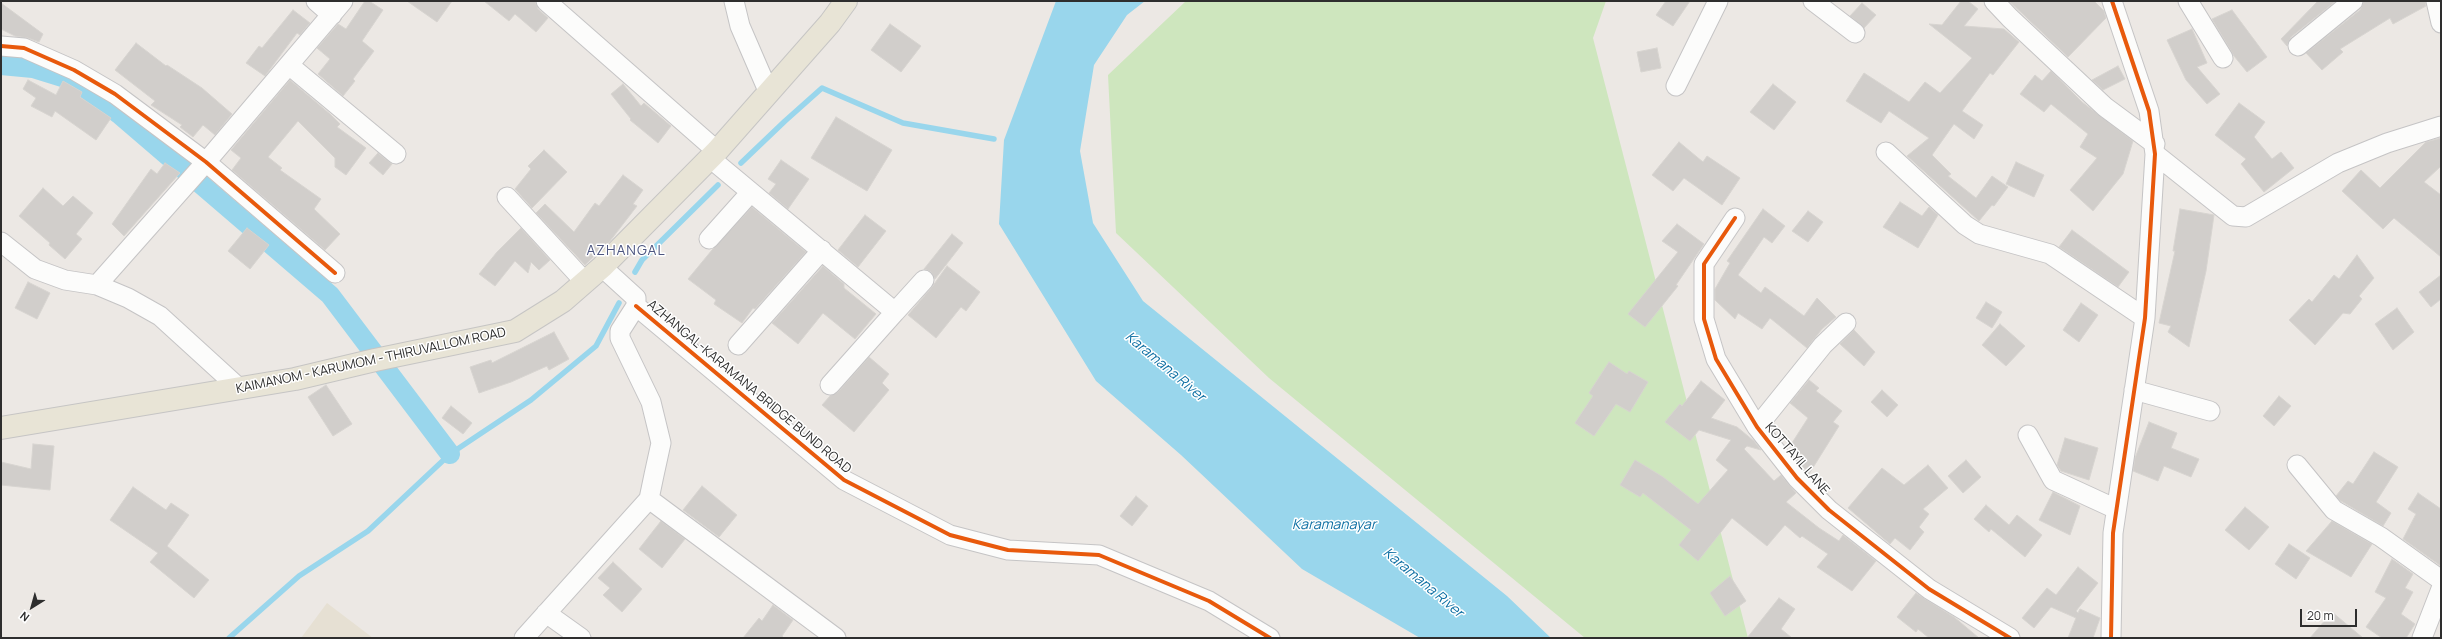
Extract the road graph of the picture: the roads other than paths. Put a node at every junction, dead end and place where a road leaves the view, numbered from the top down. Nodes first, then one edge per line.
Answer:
1 (316, 1) edge
2 (546, 1) edge
3 (734, 1) edge
4 (846, 1) edge
5 (1718, 1) edge
6 (1813, 1) edge
7 (1994, 1) edge
8 (2112, 1) edge
9 (2188, 1) edge
10 (2353, 1) edge
11 (2436, 1) edge
12 (338, 8) edge
13 (2441, 23) edge
14 (1855, 33) dead end
15 (1, 46) edge
16 (2298, 46) dead end
17 (2223, 58) dead end
18 (289, 65) junction
19 (1676, 86) dead end
20 (769, 93) junction
21 (2441, 126) edge
22 (2155, 149) junction
23 (1886, 152) dead end
24 (396, 154) dead end
25 (714, 154) junction
26 (197, 172) junction
27 (751, 192) junction
28 (507, 197) dead end
29 (1736, 218) dead end
30 (709, 239) dead end
31 (1, 242) edge
32 (822, 250) junction
33 (602, 267) junction
34 (335, 273) dead end
35 (924, 280) dead end
36 (585, 282) junction
37 (97, 285) junction
38 (636, 306) junction
39 (895, 312) junction
40 (2145, 318) junction
41 (1846, 323) dead end
42 (738, 345) dead end
43 (830, 385) dead end
44 (238, 388) junction
45 (2134, 390) junction
46 (2210, 411) dead end
47 (1757, 427) junction
48 (1, 428) edge
49 (2028, 435) dead end
50 (2297, 465) dead end
51 (649, 499) junction
52 (2116, 509) junction
53 (2441, 580) edge
54 (2441, 590) edge
55 (546, 613) junction
56 (524, 638) edge
57 (581, 638) edge
58 (836, 638) edge
59 (1270, 638) edge
60 (2010, 638) edge
61 (2111, 638) edge
62 (2422, 638) edge

1 - 12 street
2 - 25 street
3 - 20 street
4 - 20 main road, KAIMANOM - KARUMOM - THIRUVALLOM ROAD
5 - 19 street
6 - 14 street
7 - 22 street
8 - 22 street
9 - 17 street
10 - 16 street
11 - 13 street
12 - 18 street
15 - 26 street
18 - 24 street
18 - 26 street
20 - 25 main road, KAIMANOM - KARUMOM - THIRUVALLOM ROAD
21 - 22 street
22 - 40 street
23 - 40 street
25 - 27 street
25 - 33 main road, KAIMANOM - KARUMOM - THIRUVALLOM ROAD
26 - 34 street
26 - 37 street
27 - 30 street
27 - 32 street
28 - 36 street
29 - 47 street, KOTTAYIL LANE
31 - 37 street
32 - 39 street
32 - 42 street
33 - 36 main road, KAIMANOM - KARUMOM - THIRUVALLOM ROAD
33 - 38 street
35 - 39 street
36 - 44 main road, KAIMANOM - KARUMOM - THIRUVALLOM ROAD
37 - 44 street
38 - 51 street
38 - 59 street, AZHANGAL-KARAMANA BRIDGE BUND ROAD
39 - 43 street
40 - 45 street
41 - 47 street
44 - 48 main road, KAIMANOM - KARUMOM - THIRUVALLOM ROAD
45 - 46 street
45 - 52 street
47 - 60 street, KOTTAYIL LANE
49 - 52 street
50 - 53 street
51 - 55 street
51 - 58 street
52 - 61 street
54 - 62 street
55 - 56 street
55 - 57 street

